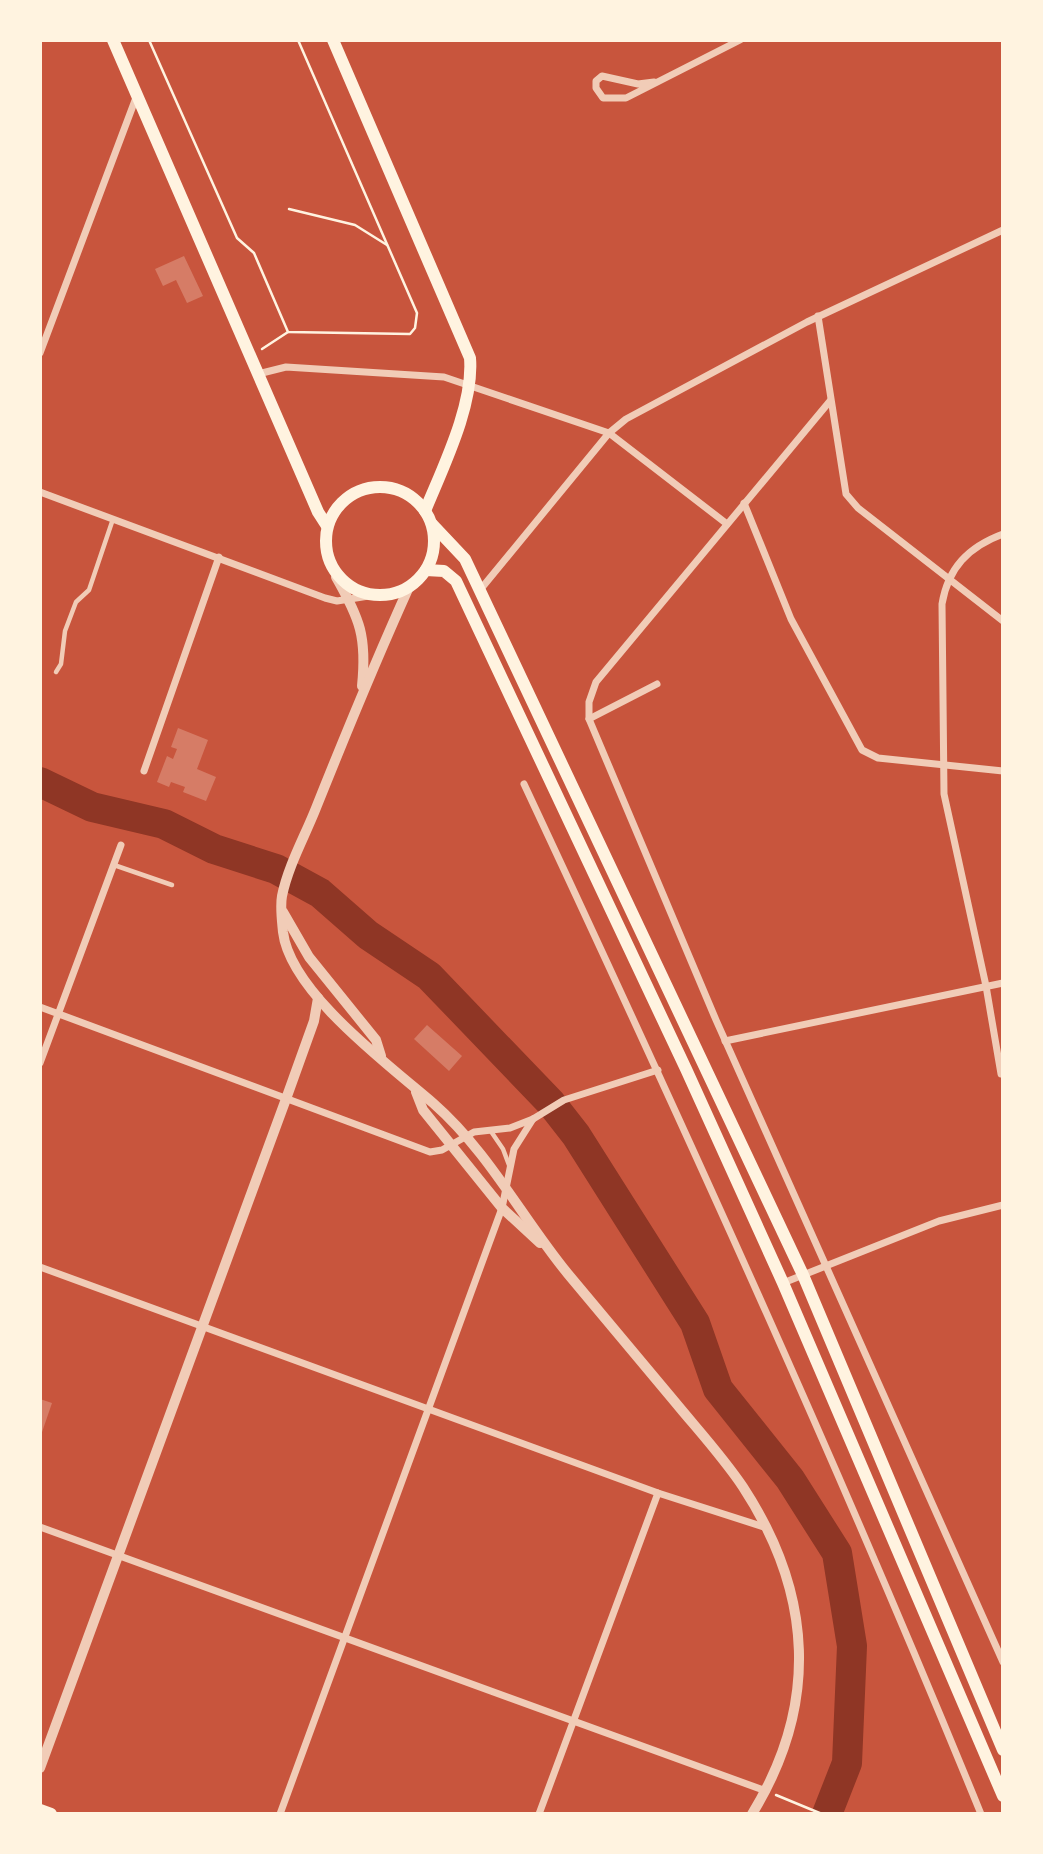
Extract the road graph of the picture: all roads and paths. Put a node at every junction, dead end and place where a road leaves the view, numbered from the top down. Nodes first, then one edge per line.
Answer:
1 (113, 40) edge
2 (149, 40) edge
3 (298, 40) edge
4 (333, 40) edge
5 (740, 40) edge
6 (654, 82) junction
7 (137, 94) junction
8 (289, 209) dead end
9 (1003, 230) edge
10 (387, 245) junction
11 (818, 316) junction
12 (288, 332) junction
13 (40, 353) edge
14 (251, 356) junction
15 (258, 374) junction
16 (469, 386) junction
17 (830, 401) junction
18 (609, 433) junction
19 (40, 492) edge
20 (744, 503) junction
21 (425, 510) junction
22 (113, 518) junction
23 (432, 524) junction
24 (727, 524) junction
25 (327, 526) junction
26 (1003, 534) edge
27 (219, 557) junction
28 (426, 570) junction
29 (336, 577) junction
30 (948, 580) junction
31 (409, 587) junction
32 (479, 592) junction
33 (375, 595) junction
34 (349, 599) junction
35 (1003, 621) edge
36 (56, 672) dead end
37 (657, 684) dead end
38 (361, 695) junction
39 (589, 719) junction
40 (942, 764) junction
41 (144, 771) dead end
42 (1003, 771) edge
43 (524, 784) dead end
44 (121, 845) dead end
45 (114, 865) junction
46 (172, 885) dead end
47 (281, 910) junction
48 (1003, 983) edge
49 (986, 986) junction
50 (318, 998) junction
51 (40, 1007) edge
52 (58, 1014) junction
53 (726, 1041) junction
54 (381, 1056) junction
55 (40, 1063) edge
56 (658, 1070) junction
57 (1001, 1074) dead end
58 (415, 1091) junction
59 (286, 1099) junction
60 (533, 1119) junction
61 (490, 1130) junction
62 (463, 1136) junction
63 (452, 1142) junction
64 (509, 1166) junction
65 (480, 1178) junction
66 (505, 1184) junction
67 (1003, 1205) edge
68 (502, 1208) junction
69 (550, 1252) junction
70 (40, 1267) edge
71 (829, 1267) junction
72 (803, 1275) junction
73 (783, 1283) junction
74 (201, 1326) junction
75 (428, 1409) junction
76 (658, 1493) junction
77 (40, 1527) edge
78 (767, 1528) junction
79 (119, 1555) junction
80 (345, 1637) junction
81 (1003, 1662) edge
82 (574, 1721) junction
83 (1003, 1750) edge
84 (40, 1768) edge
85 (766, 1791) junction
86 (1003, 1796) edge
87 (40, 1810) edge
88 (51, 1814) edge
89 (280, 1814) edge
90 (539, 1814) edge
91 (752, 1814) edge
92 (822, 1814) edge
93 (981, 1814) edge

1 - 7 main road
2 - 12 path
3 - 10 path
4 - 16 main road
5 - 6 street
6 - 6 street
7 - 13 street
7 - 14 main road
8 - 10 path
9 - 11 street
10 - 12 path
11 - 17 street
11 - 18 street
12 - 14 path
14 - 15 main road
15 - 16 street
15 - 25 main road
16 - 18 street
16 - 21 main road
17 - 20 street
17 - 30 street
18 - 24 street
18 - 32 street
19 - 22 street
20 - 24 street
20 - 40 street
21 - 23 main road
21 - 25 main road
22 - 27 street
22 - 36 lane
23 - 28 main road
23 - 32 main road
24 - 39 street
25 - 29 main road
26 - 30 street
27 - 34 street
27 - 41 street
28 - 31 main road
28 - 73 main road
29 - 33 main road
29 - 34 street
30 - 35 street
30 - 40 street
31 - 33 main road
31 - 38 street
32 - 72 main road
33 - 34 street
34 - 38 street
37 - 39 street
38 - 47 street
39 - 53 street
40 - 42 street
40 - 49 street
43 - 56 street
44 - 45 street
45 - 46 lane
45 - 52 street
47 - 50 street
47 - 54 street
48 - 49 street
49 - 53 street
49 - 57 street
50 - 54 street
50 - 59 street
51 - 52 street
52 - 55 street
52 - 59 street
53 - 71 street
54 - 58 street
56 - 60 street
56 - 93 street
58 - 62 street
58 - 63 street
59 - 63 street
59 - 74 street
60 - 61 street
60 - 64 street
61 - 62 street
61 - 64 lane
62 - 63 street
62 - 66 street
63 - 65 street
64 - 66 street
65 - 66 street
65 - 68 street
66 - 68 street
66 - 69 street
67 - 71 street
68 - 69 street
68 - 75 street
69 - 78 street
70 - 74 street
71 - 72 street
71 - 81 street
72 - 73 street
72 - 83 main road
73 - 86 main road
74 - 75 street
74 - 79 street
75 - 76 street
75 - 80 street
76 - 78 street
76 - 82 street
77 - 79 street
78 - 85 street
79 - 80 street
79 - 84 street
80 - 82 street
80 - 89 street
82 - 85 street
82 - 90 street
85 - 91 street
85 - 92 path
87 - 88 main road

